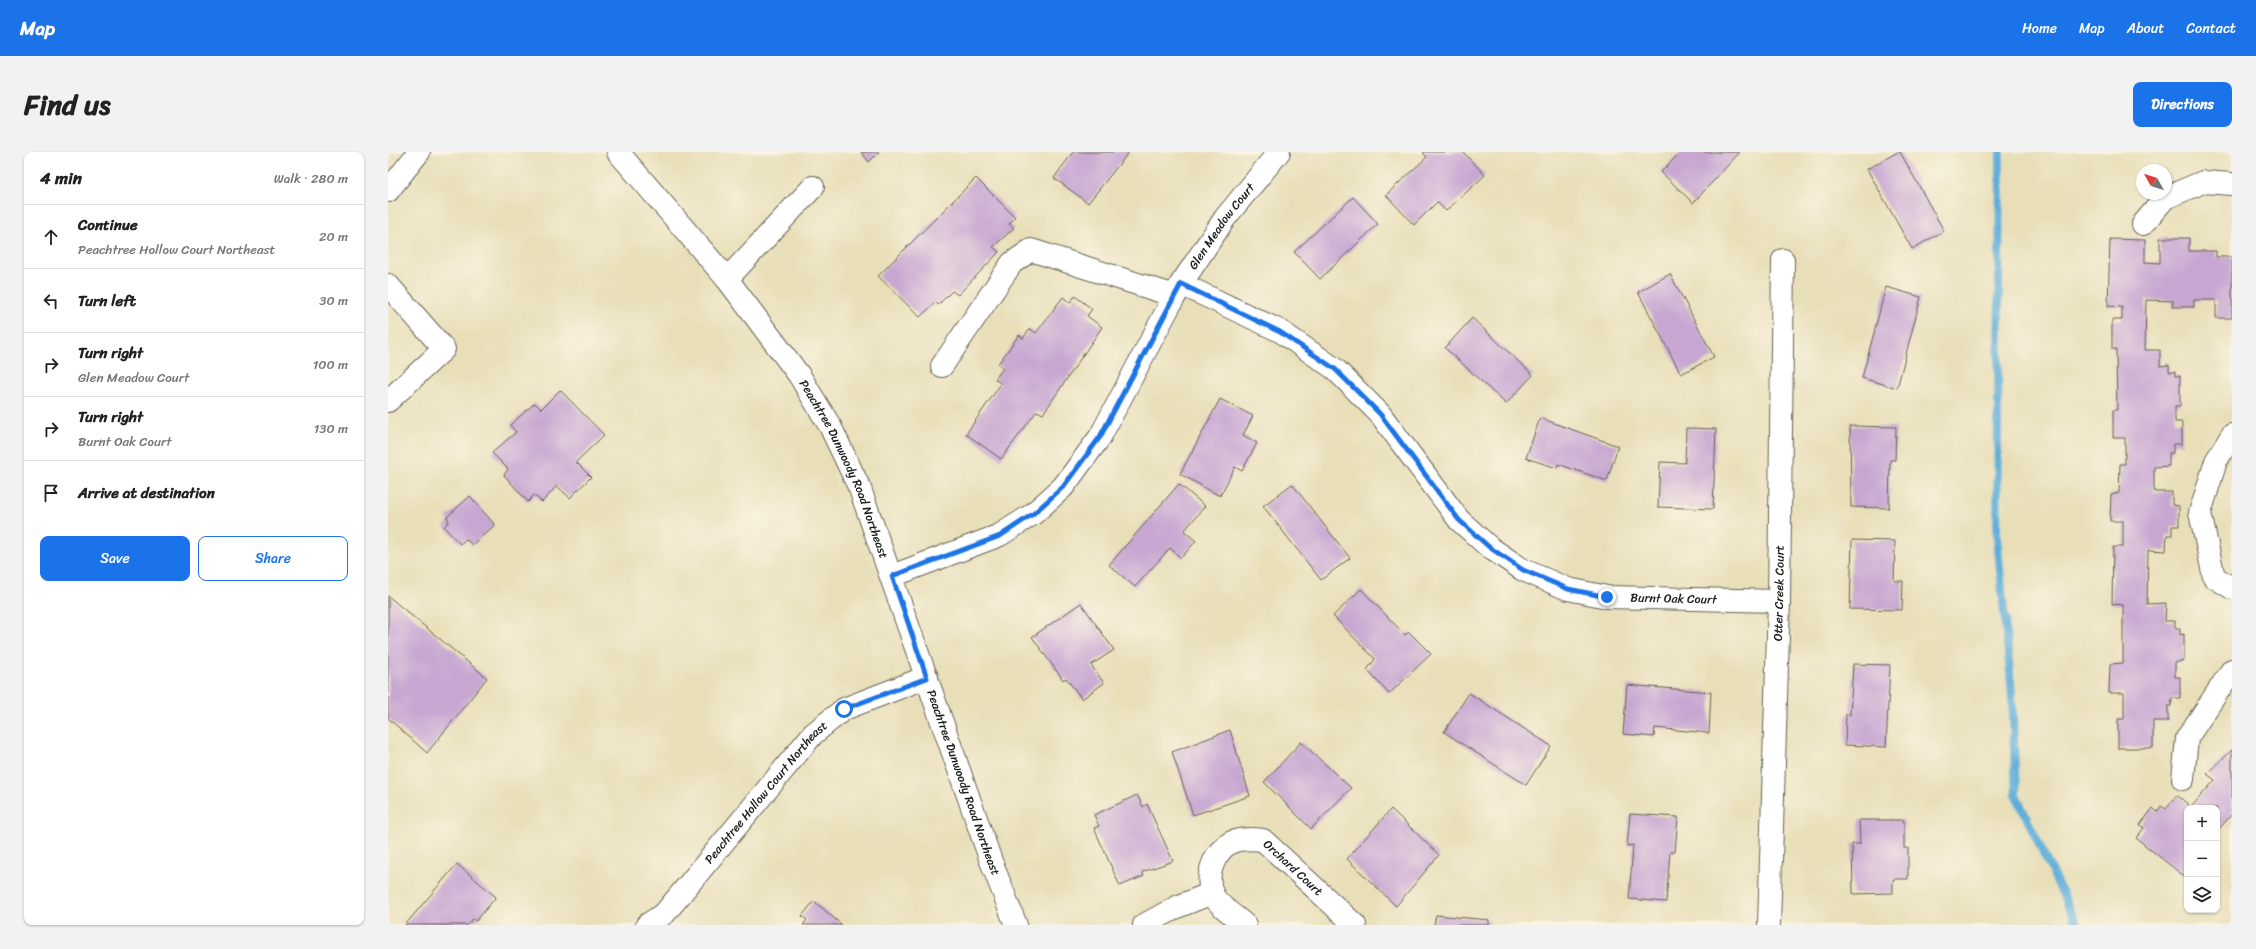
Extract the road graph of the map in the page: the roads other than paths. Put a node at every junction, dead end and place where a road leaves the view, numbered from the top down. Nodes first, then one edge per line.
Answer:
1 (419, 152) edge
2 (618, 152) edge
3 (1279, 152) edge
4 (2232, 184) edge
5 (813, 187) dead end
6 (388, 191) edge
7 (2143, 224) dead end
8 (1783, 260) dead end
9 (727, 279) junction
10 (388, 285) edge
11 (1178, 290) junction
12 (942, 366) dead end
13 (388, 401) edge
14 (2232, 435) edge
15 (892, 576) junction
16 (2232, 588) edge
17 (1779, 601) junction
18 (2232, 670) edge
19 (927, 678) junction
20 (2182, 779) dead end
21 (1212, 893) junction
22 (647, 925) edge
23 (1016, 925) edge
24 (1144, 925) edge
25 (1245, 925) edge
26 (1355, 925) edge
27 (1769, 925) edge

1 - 6 street
2 - 9 street, Peachtree Dunwoody Road Northeast
3 - 11 street, Glen Meadow Court
4 - 7 street
5 - 9 street
8 - 17 street, Otter Creek Court
9 - 15 street, Peachtree Dunwoody Road Northeast
10 - 13 street
11 - 12 street, Burnt Oak Court
11 - 15 street, Glen Meadow Court
11 - 17 street, Burnt Oak Court
14 - 16 street
15 - 19 street, Peachtree Dunwoody Road Northeast
17 - 27 street, Otter Creek Court
18 - 20 street
19 - 22 street, Peachtree Hollow Court Northeast
19 - 23 street, Peachtree Dunwoody Road Northeast
21 - 24 street
21 - 25 street
21 - 26 street, Orchard Court

